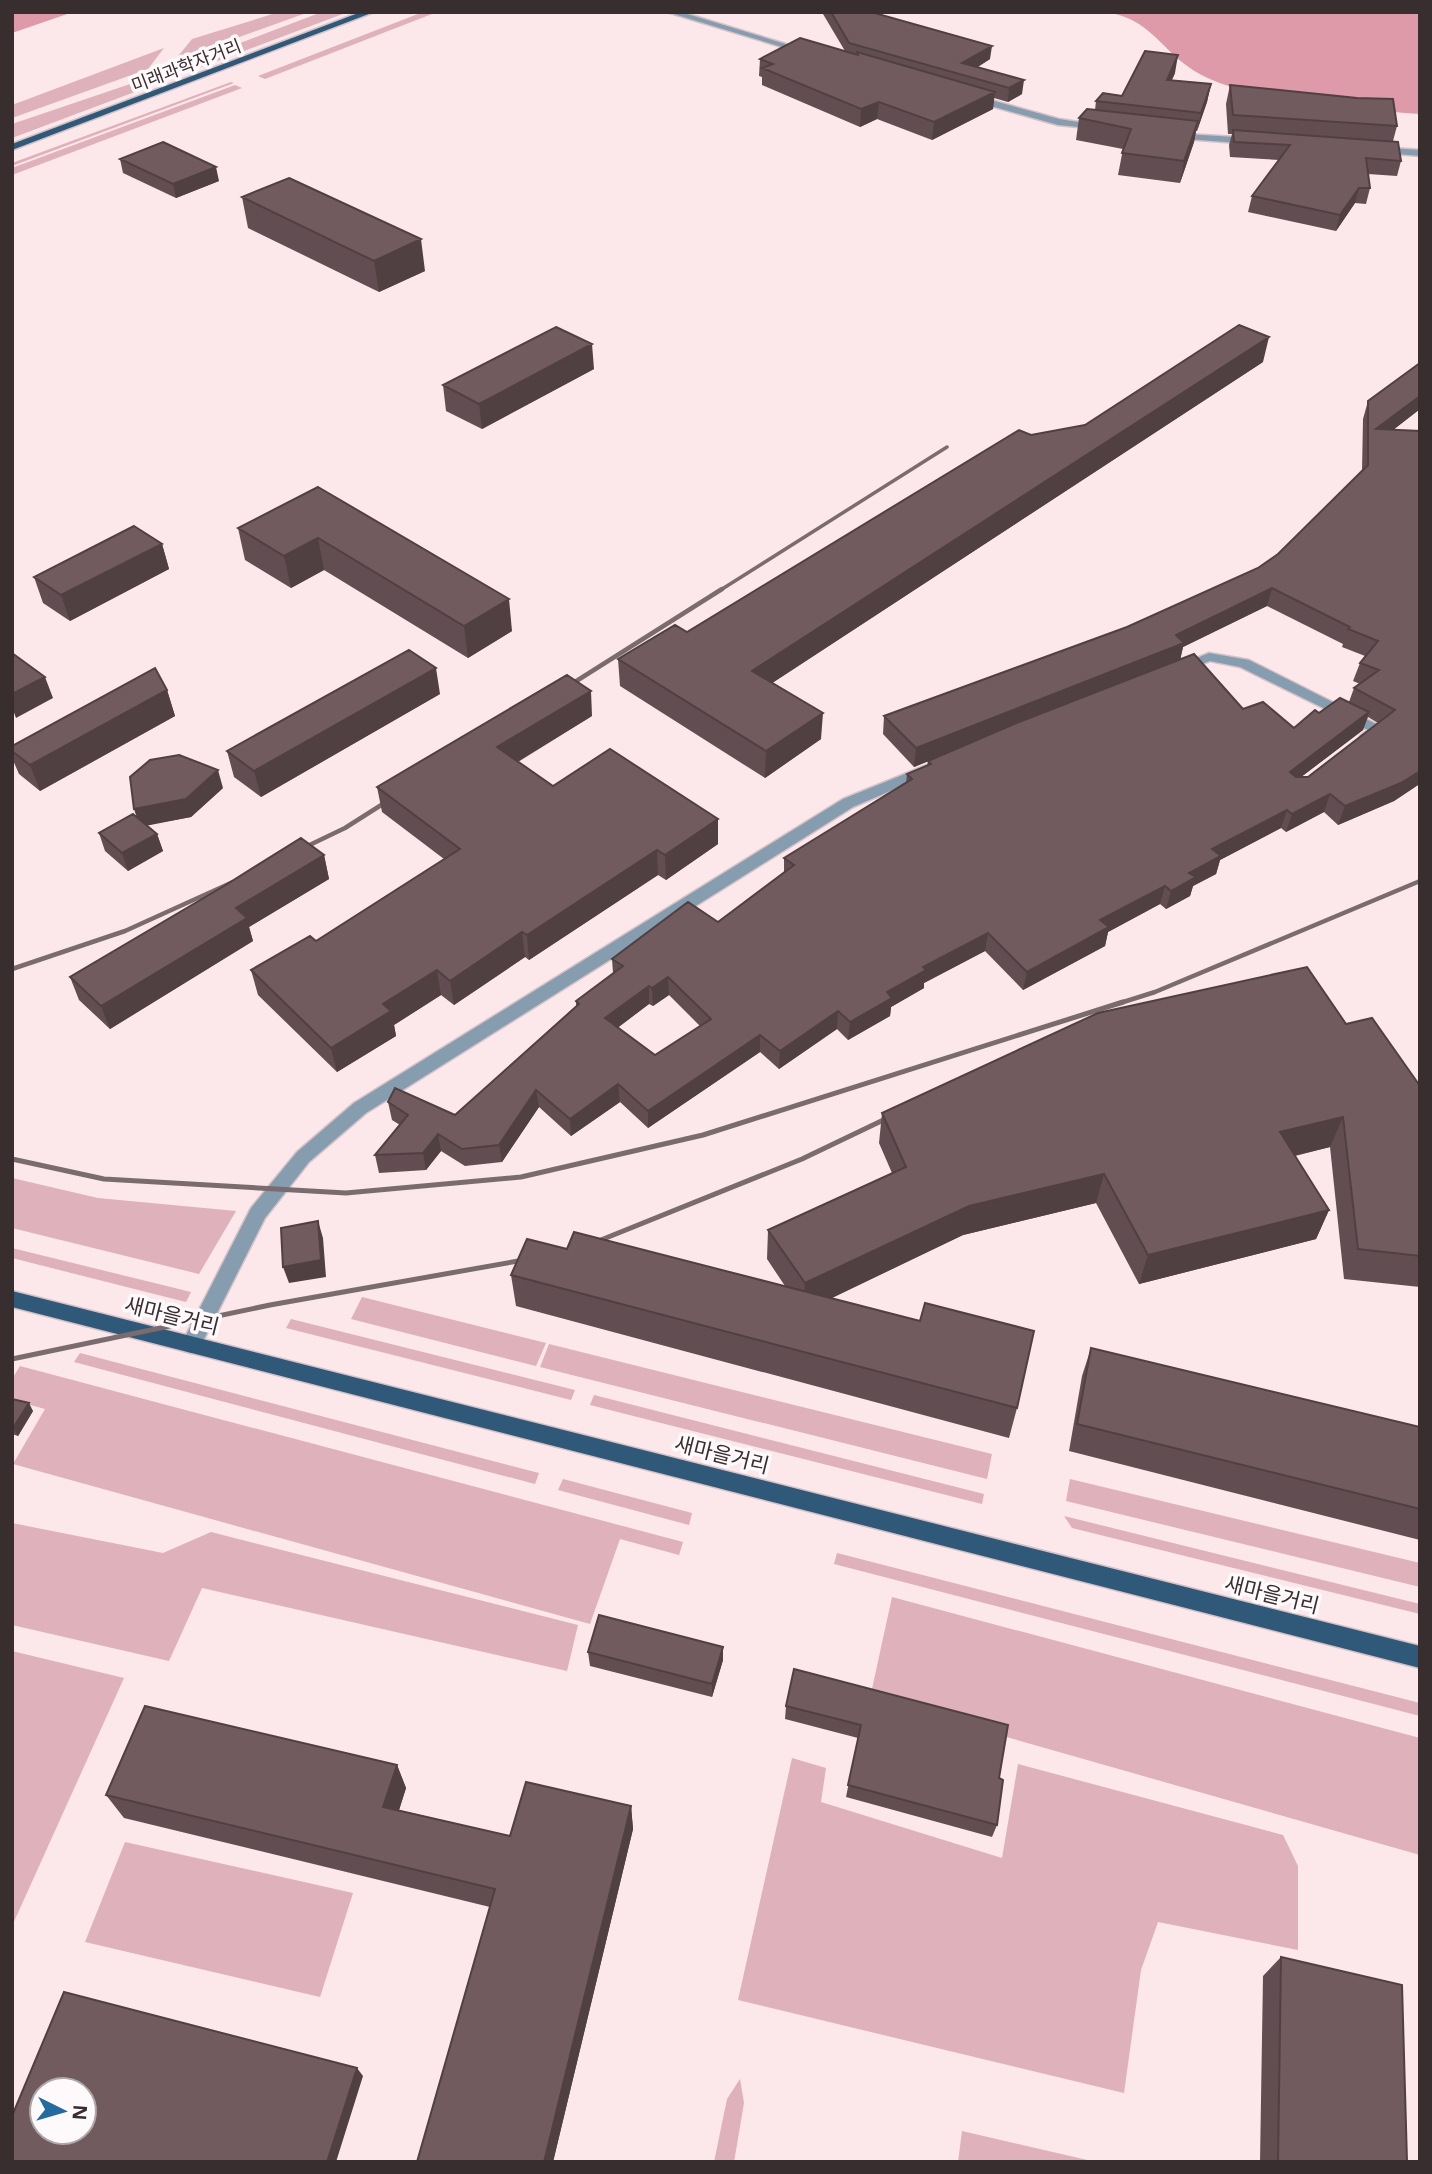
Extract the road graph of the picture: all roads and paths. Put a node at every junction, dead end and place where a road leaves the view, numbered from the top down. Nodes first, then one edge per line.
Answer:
1 (370, 12) edge
2 (671, 12) edge
3 (824, 56) edge
4 (958, 94) edge
5 (1114, 128) edge
6 (1155, 133) edge
7 (1266, 142) edge
8 (12, 147) edge
9 (1364, 149) edge
10 (1420, 153) edge
11 (1159, 677) edge
12 (1348, 752) edge
13 (947, 761) edge
14 (12, 1299) edge
15 (191, 1345) junction
16 (1420, 1657) edge

1 - 8 main road, 미래과학자거리
2 - 3 street
4 - 5 street
6 - 7 street
9 - 10 street
11 - 12 street
13 - 15 street
14 - 15 main road, 새마을거리
15 - 16 main road, 새마을거리

